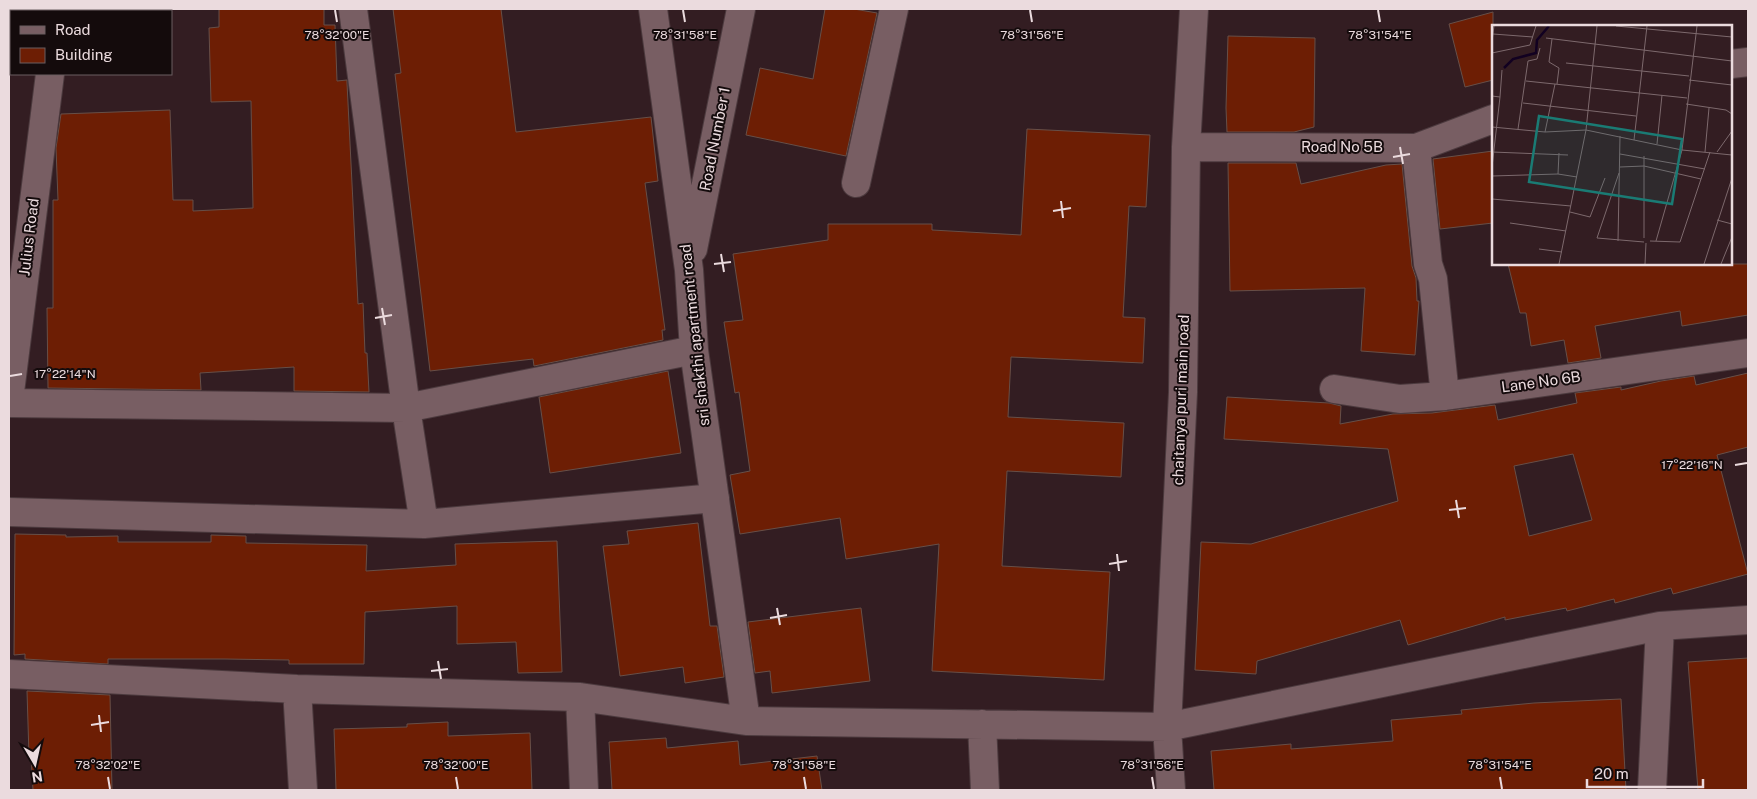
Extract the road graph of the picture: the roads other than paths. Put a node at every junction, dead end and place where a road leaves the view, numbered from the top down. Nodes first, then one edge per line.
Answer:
1 (353, 9) edge
2 (653, 9) edge
3 (741, 9) edge
4 (894, 9) edge
5 (1194, 9) edge
6 (1748, 62) edge
7 (1732, 64) edge
8 (50, 75) edge
9 (1492, 119) edge
10 (1186, 147) junction
11 (1416, 148) junction
12 (856, 183) dead end
13 (689, 270) junction
14 (694, 350) junction
15 (1748, 353) edge
16 (1334, 389) dead end
17 (1445, 396) junction
18 (9, 402) edge
19 (406, 408) junction
20 (715, 498) junction
21 (9, 512) edge
22 (424, 524) junction
23 (1748, 620) edge
24 (1660, 626) junction
25 (9, 674) edge
26 (297, 689) junction
27 (580, 697) junction
28 (746, 721) junction
29 (982, 724) junction
30 (1167, 727) junction
31 (302, 790) edge
32 (584, 790) edge
33 (985, 790) edge
34 (1171, 790) edge
35 (1652, 790) edge

1 - 19 street
2 - 13 street, sri shakthi apartment road
3 - 13 street, Road Number 1
4 - 12 street
5 - 10 street, chaitanya puri main road
6 - 7 street
8 - 18 street, Julius Road
9 - 11 street, Road No 5B
10 - 11 street, Road No 5B
10 - 30 street, chaitanya puri main road
11 - 17 street
13 - 14 street, sri shakthi apartment road
14 - 19 street
14 - 20 street, sri shakthi apartment road
15 - 17 street, Lane No 6B
16 - 17 street, Lane No 6B
18 - 19 street
19 - 22 street
20 - 22 street
20 - 28 street, sri shakthi apartment road
21 - 22 street
23 - 24 street
24 - 30 street
24 - 35 street
25 - 26 street
26 - 27 street
26 - 31 street
27 - 28 street
27 - 32 street
28 - 29 street
29 - 30 street
29 - 33 street
30 - 34 street, chaitanya puri main road

